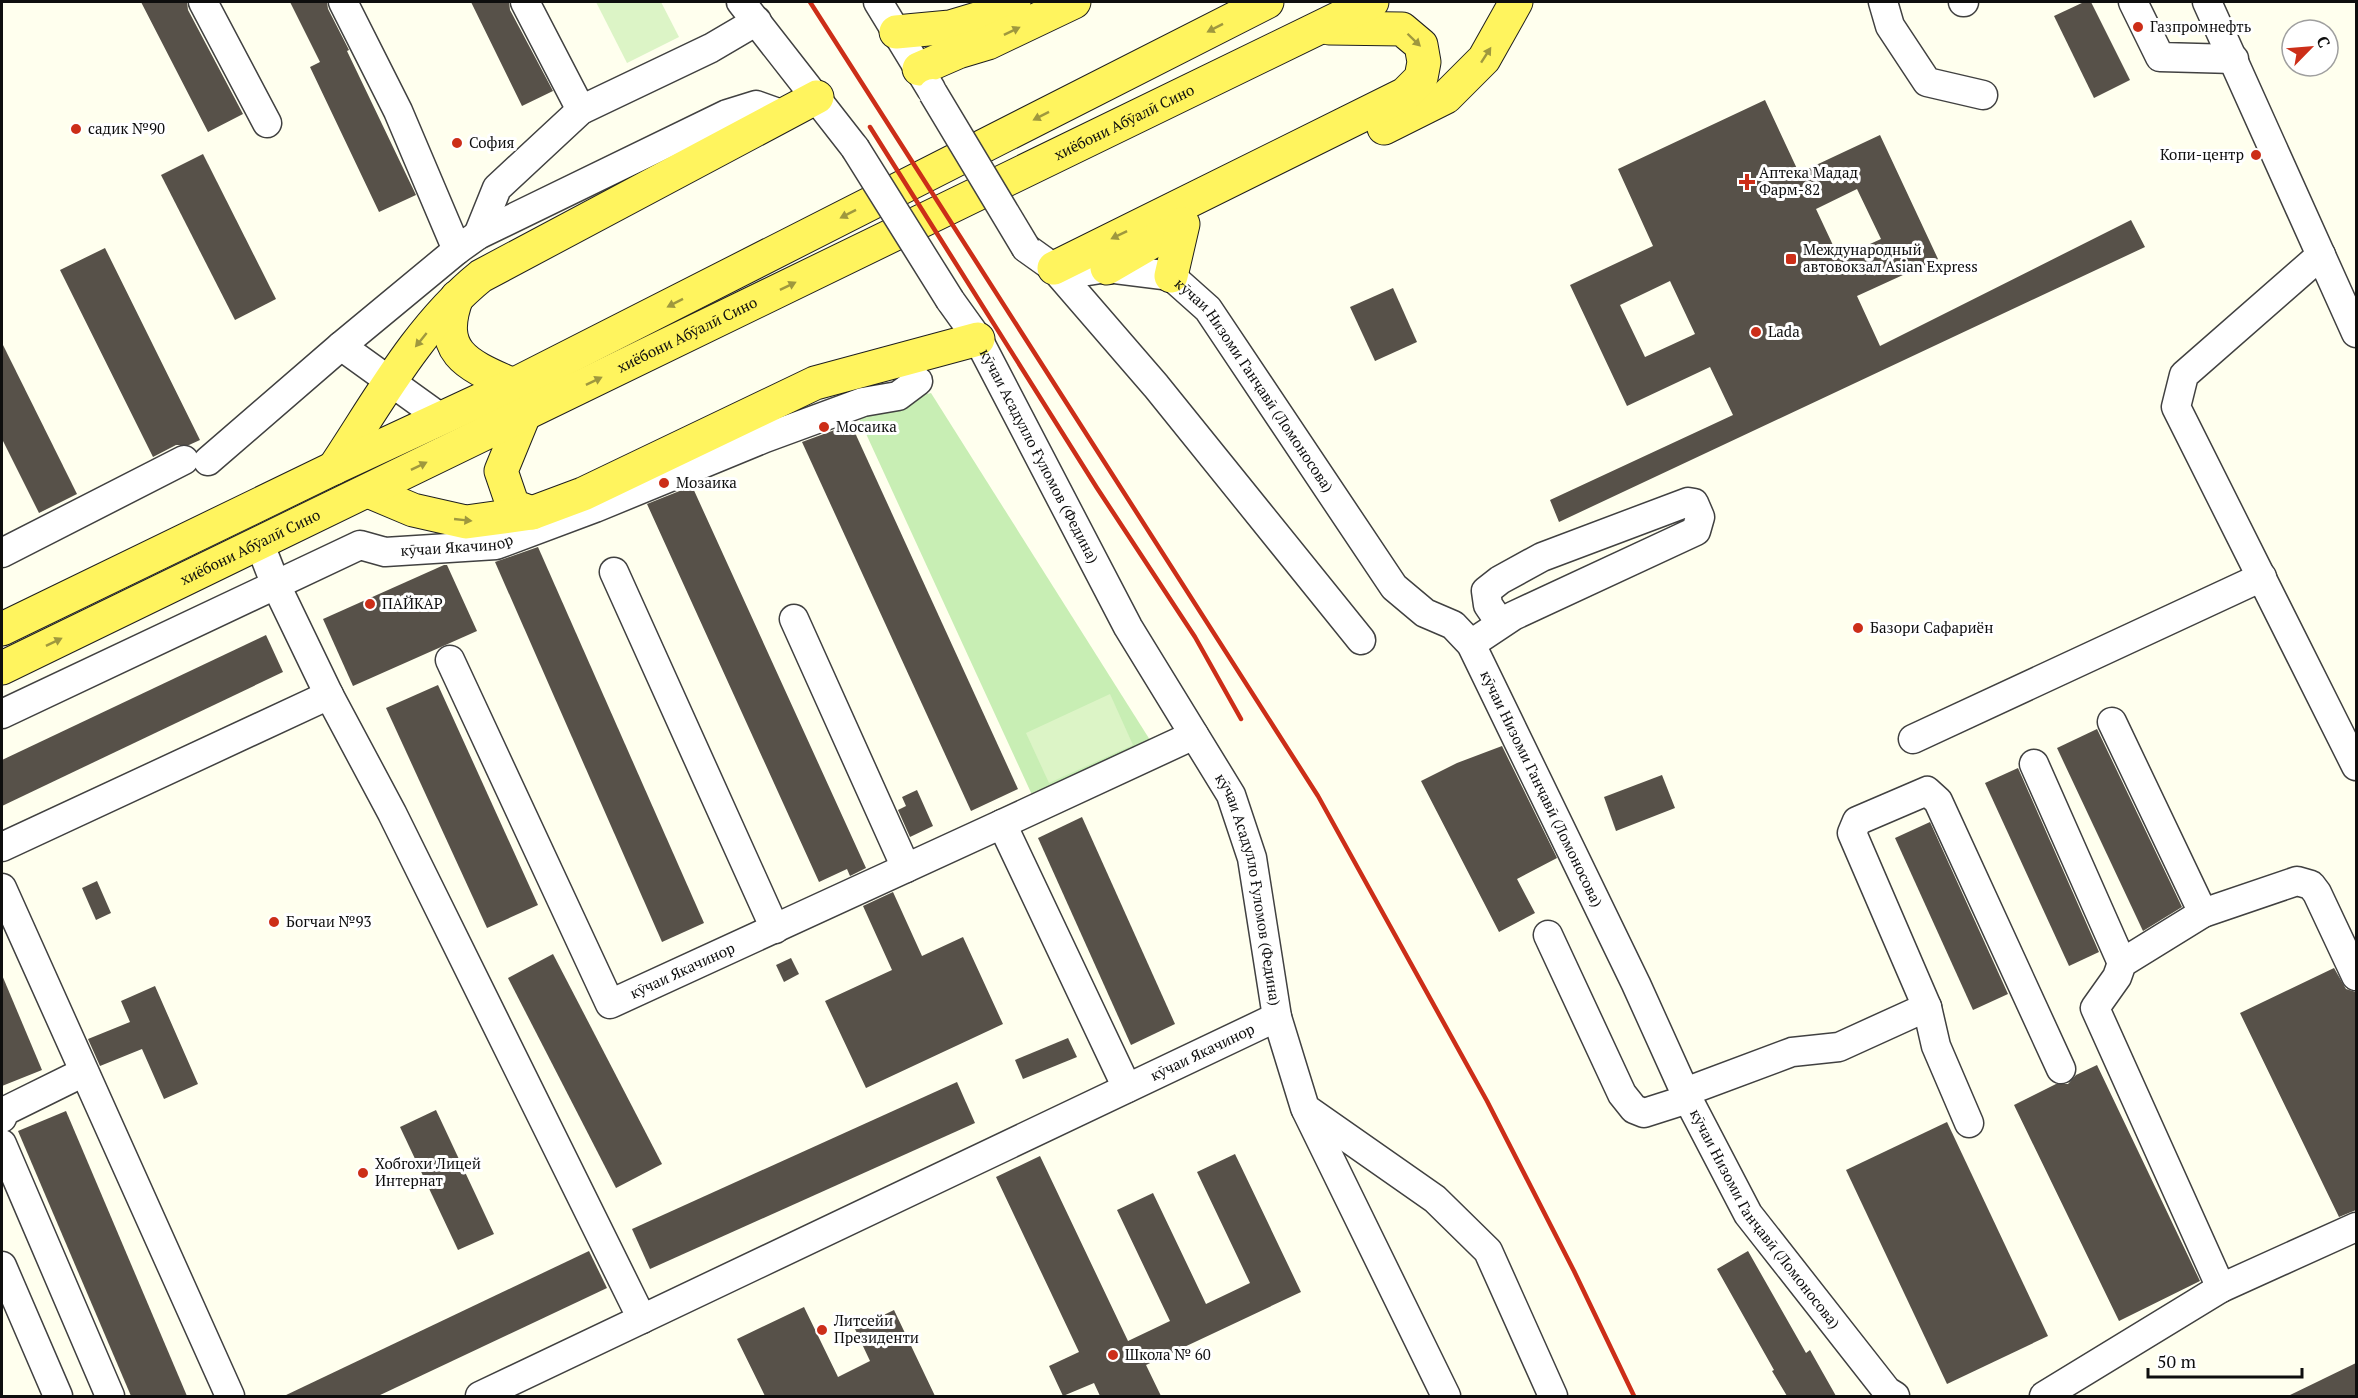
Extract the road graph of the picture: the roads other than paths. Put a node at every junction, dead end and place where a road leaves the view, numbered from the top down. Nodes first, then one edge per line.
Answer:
1 (203, 2) edge
2 (343, 2) edge
3 (525, 2) edge
4 (878, 2) edge
5 (1014, 2) edge
6 (1074, 2) edge
7 (1267, 2) edge
8 (1372, 2) edge
9 (1516, 2) edge
10 (1883, 2) edge
11 (2133, 2) edge
12 (2207, 2) edge
13 (749, 11) edge
14 (1318, 28) junction
15 (896, 32) junction
16 (2234, 58) junction
17 (926, 81) junction
18 (1983, 95) dead end
19 (817, 97) junction
20 (581, 110) junction
21 (784, 114) junction
22 (267, 123) dead end
23 (1183, 224) junction
24 (468, 242) junction
25 (2321, 255) junction
26 (1054, 268) junction
27 (1107, 268) junction
28 (1171, 276) junction
29 (458, 295) junction
30 (2349, 295) edge
31 (2356, 333) edge
32 (978, 339) junction
33 (341, 346) junction
34 (918, 381) dead end
35 (390, 384) junction
36 (519, 400) junction
37 (441, 418) junction
38 (334, 468) junction
39 (368, 491) junction
40 (532, 513) junction
41 (259, 542) junction
42 (2, 553) edge
43 (614, 572) dead end
44 (2262, 577) junction
45 (275, 584) junction
46 (794, 619) dead end
47 (1501, 624) junction
48 (2, 630) edge
49 (1361, 640) dead end
50 (1471, 644) junction
51 (450, 660) dead end
52 (2, 668) edge
53 (329, 695) junction
54 (2, 714) edge
55 (2112, 722) dead end
56 (1194, 735) junction
57 (1913, 739) dead end
58 (2034, 764) dead end
59 (2356, 766) edge
60 (1002, 824) junction
61 (2, 847) edge
62 (906, 868) junction
63 (2, 888) edge
64 (2203, 914) junction
65 (775, 929) junction
66 (1548, 935) dead end
67 (2122, 963) junction
68 (2356, 976) edge
69 (1927, 1007) junction
70 (1277, 1017) junction
71 (2061, 1069) dead end
72 (84, 1072) junction
73 (1127, 1088) junction
74 (1687, 1095) junction
75 (1305, 1108) junction
76 (2, 1118) edge
77 (1969, 1123) dead end
78 (2, 1144) edge
79 (2356, 1227) edge
80 (2, 1266) edge
81 (2221, 1288) junction
82 (642, 1318) junction
83 (58, 1396) edge
84 (110, 1396) edge
85 (230, 1396) edge
86 (480, 1396) edge
87 (1446, 1396) edge
88 (1553, 1396) edge
89 (1895, 1396) edge
90 (2044, 1396) edge

1 - 22 street
2 - 24 street
3 - 20 street
4 - 15 street
5 - 15 main road
17 -> 6 main road
7 -> 36 main road, хиёбони Абӯалӣ Сино
8 - 14 main road, хиёбони Абӯалӣ Сино
23 -> 9 main road
10 - 18 street
11 - 16 street
12 - 16 street
13 - 19 street
13 - 20 street
14 -> 26 main road
36 -> 14 main road, хиёбони Абӯалӣ Сино
15 - 17 street
16 - 25 street
17 - 26 street, bridge
19 - 21 main road
19 - 32 street, кӯчаи Асадулло Ғуломов (Федина), bridge
20 - 24 street
21 - 24 street
21 - 29 main road
23 - 27 main road
23 - 28 main road
24 - 33 street
25 - 30 street
25 - 44 street
26 - 27 street, кӯчаи Низоми Ганҷавӣ (Ломоносова)
26 - 49 street
27 - 28 street, кӯчаи Низоми Ганҷавӣ (Ломоносова)
28 - 50 street, кӯчаи Низоми Ганҷавӣ (Ломоносова)
29 -> 35 main road
29 - 36 main road
30 - 31 street
32 - 40 main road
32 - 56 street, кӯчаи Асадулло Ғуломов (Федина)
33 - 35 street
33 - 42 street
34 - 45 street, кӯчаи Якачинор
35 - 37 street
35 - 38 main road
36 - 37 main road, хиёбони Абӯалӣ Сино
39 -> 36 main road, хиёбони Абӯалӣ Сино
36 - 40 main road
37 - 38 main road, хиёбони Абӯалӣ Сино
38 - 48 main road, хиёбони Абӯалӣ Сино
39 -> 40 main road
39 - 41 main road, хиёбони Абӯалӣ Сино
41 - 45 street
52 -> 41 main road, хиёбони Абӯалӣ Сино
43 - 65 street
44 - 57 street
44 - 59 street
45 - 53 street
45 - 54 street, кӯчаи Якачинор
46 - 62 street
47 - 47 street
47 - 50 street
50 - 74 street, кӯчаи Низоми Ганҷавӣ (Ломоносова)
51 - 65 street, кӯчаи Якачинор
53 - 61 street
53 - 82 street
55 - 64 street
56 - 60 street, кӯчаи Якачинор
56 - 70 street, кӯчаи Асадулло Ғуломов (Федина)
58 - 67 street
60 - 62 street, кӯчаи Якачинор
60 - 73 street
62 - 65 street, кӯчаи Якачинор
63 - 72 street
64 - 67 street
64 - 68 street
66 - 74 street
67 - 81 street
69 - 71 street
69 - 74 street
69 - 77 street
70 - 73 street, кӯчаи Якачинор
70 - 75 street, кӯчаи Асадулло Ғуломов (Федина)
72 - 76 street
72 - 85 street
73 - 82 street, кӯчаи Якачинор
74 - 89 street, кӯчаи Низоми Ганҷавӣ (Ломоносова)
75 - 87 street, кӯчаи Асадулло Ғуломов (Федина)
75 - 88 street
78 - 84 street
79 - 81 street
80 - 83 street
81 - 90 street
82 - 86 street, кӯчаи Якачинор

